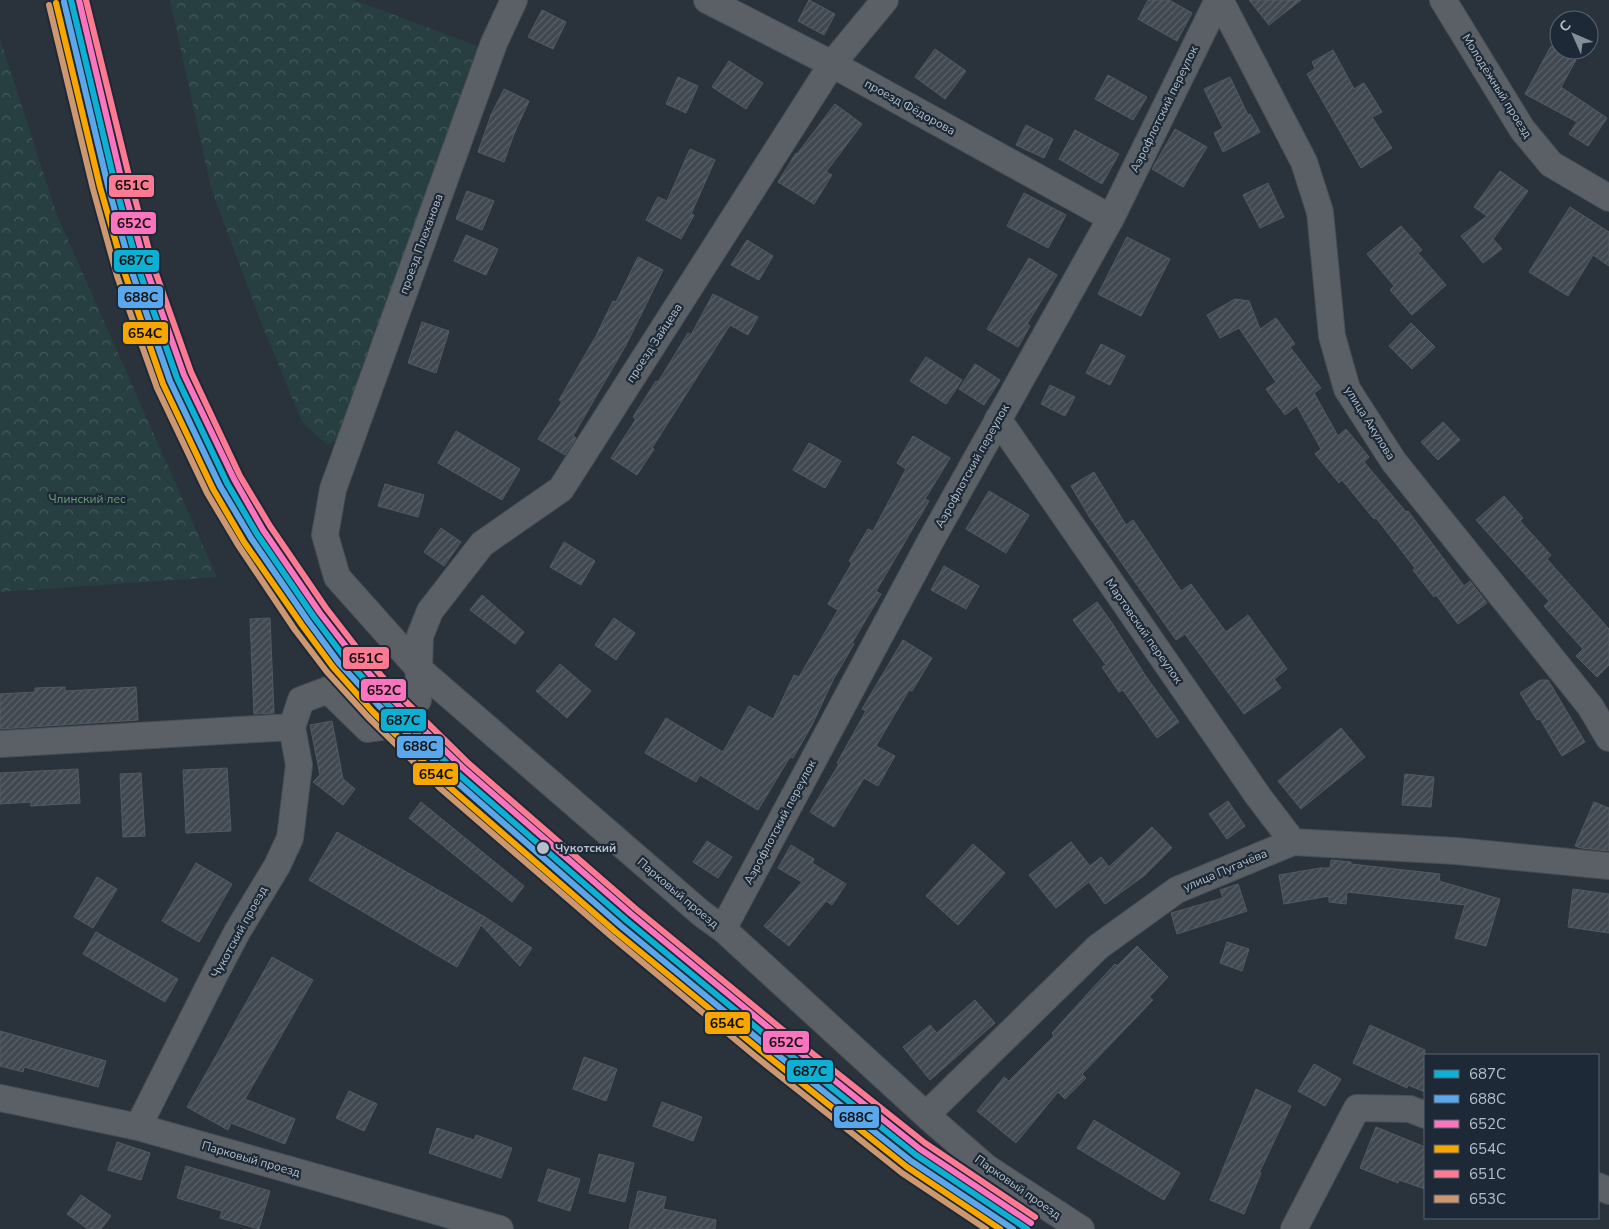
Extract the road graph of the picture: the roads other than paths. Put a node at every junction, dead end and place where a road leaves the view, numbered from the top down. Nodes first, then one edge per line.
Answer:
1 (514, 0) edge
2 (708, 0) edge
3 (885, 0) edge
4 (1219, 0) edge
5 (1443, 0) edge
6 (832, 64) junction
7 (1609, 198) edge
8 (1111, 218) junction
9 (998, 419) junction
10 (333, 490) joint
11 (420, 670) junction
12 (292, 727) junction
13 (1609, 738) edge
14 (0, 744) edge
15 (1292, 842) junction
16 (1609, 866) edge
17 (723, 929) junction
18 (0, 1098) edge
19 (926, 1115) junction
20 (1424, 1115) edge
21 (138, 1127) junction
22 (500, 1229) edge
23 (1081, 1229) edge
24 (1294, 1229) edge

1 - 10 street, проезд Плеханова
2 - 6 street, проезд Фёдорова
3 - 6 street, проезд Зайцева
4 - 8 street, Аэрофлотский переулок
4 - 13 street, улица Акулова
5 - 7 street, Молодёжный проезд
6 - 8 street, проезд Фёдорова
6 - 11 street, проезд Зайцева
8 - 9 street, Аэрофлотский переулок
9 - 15 street, Мартовский переулок
9 - 17 street, Аэрофлотский переулок
10 - 11 street, Парковый проезд
11 - 12 street, Чукотский проезд
11 - 17 street, Парковый проезд
12 - 14 street
12 - 21 street, Чукотский проезд
15 - 16 street, улица Пугачёва
15 - 19 street, улица Пугачёва
17 - 19 street, Парковый проезд
18 - 21 street, Парковый проезд
19 - 23 street, Парковый проезд
20 - 24 street
21 - 22 street, Парковый проезд

